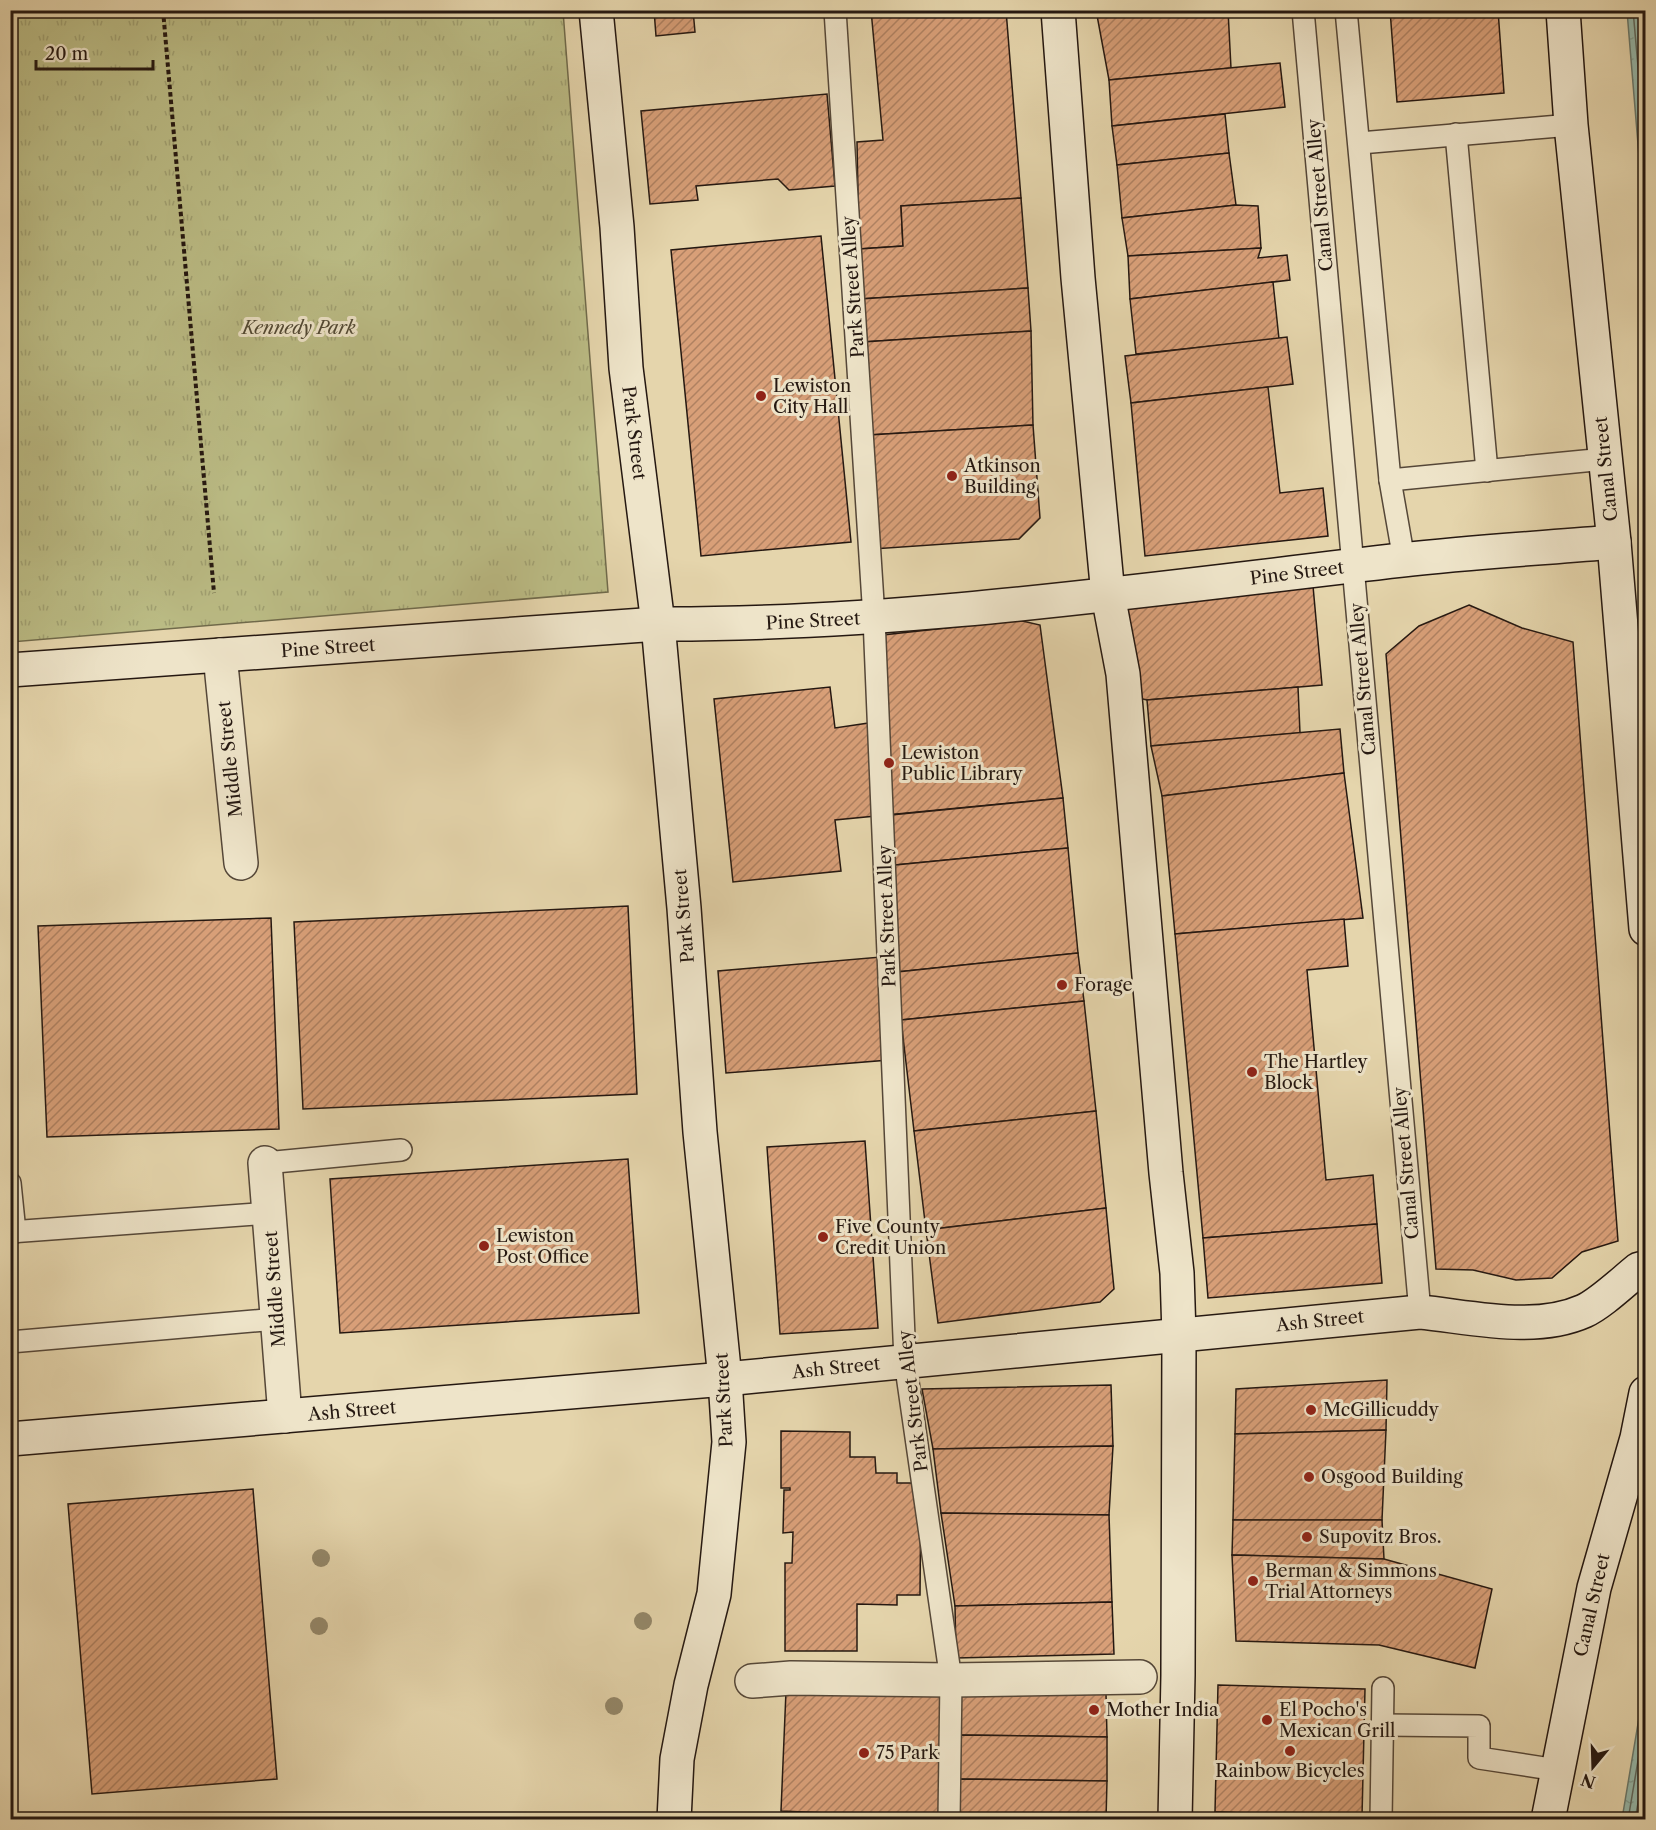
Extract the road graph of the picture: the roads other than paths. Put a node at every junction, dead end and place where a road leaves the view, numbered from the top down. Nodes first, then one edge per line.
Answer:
1 (596, 10) edge
2 (835, 10) edge
3 (1058, 10) edge
4 (1303, 10) edge
5 (1346, 10) edge
6 (1563, 10) edge
7 (1571, 125) junction
8 (1456, 134) junction
9 (1360, 143) junction
10 (1605, 459) junction
11 (1487, 471) junction
12 (1390, 480) junction
13 (1614, 542) junction
14 (1404, 560) junction
15 (1353, 566) junction
16 (1107, 595) junction
17 (874, 618) junction
18 (658, 624) junction
19 (220, 655) junction
20 (10, 670) edge
21 (241, 863) dead end
22 (1646, 929) edge
23 (401, 1150) dead end
24 (265, 1162) joint
25 (10, 1183) edge
26 (270, 1213) junction
27 (13, 1232) edge
28 (1646, 1268) edge
29 (1420, 1312) junction
30 (278, 1319) junction
31 (1179, 1335) junction
32 (10, 1342) edge
33 (905, 1361) junction
34 (725, 1379) junction
35 (1646, 1393) edge
36 (285, 1416) junction
37 (10, 1439) edge
38 (1140, 1677) dead end
39 (951, 1680) junction
40 (752, 1681) dead end
41 (1383, 1688) dead end
42 (1383, 1725) junction
43 (1557, 1770) junction
44 (674, 1820) edge
45 (949, 1820) edge
46 (1174, 1820) edge
47 (1381, 1820) edge
48 (1548, 1820) edge

1 - 18 main road, Park Street
2 - 17 lane, Park Street Alley
3 - 16 main road
4 - 15 lane, Canal Street Alley
5 - 9 lane
6 - 7 main road, Canal Street
7 - 8 lane
7 - 10 main road, Canal Street
8 - 9 lane
8 - 11 lane
9 - 12 lane
10 - 11 lane
10 - 13 main road, Canal Street
11 - 12 lane
12 - 14 lane
13 - 14 main road, Pine Street
13 - 22 main road, Canal Street
14 - 15 main road, Pine Street
15 - 16 main road, Pine Street
15 - 29 lane, Canal Street Alley
16 - 17 main road, Pine Street
16 - 31 main road
17 - 18 main road, Pine Street
17 - 33 lane, Park Street Alley
18 - 19 main road, Pine Street
18 - 34 main road, Park Street
19 - 20 main road, Pine Street
19 - 21 main road, Middle Street
23 - 24 lane
24 - 26 main road, Middle Street
25 - 27 lane
26 - 27 lane
26 - 30 main road, Middle Street
28 - 29 main road, Ash Street
29 - 31 main road, Ash Street
30 - 32 lane
30 - 36 main road, Middle Street
31 - 33 main road, Ash Street
31 - 46 main road
33 - 34 main road, Ash Street
33 - 39 lane, Park Street Alley
34 - 36 main road, Ash Street
34 - 44 main road, Park Street
35 - 43 main road, Canal Street
36 - 37 main road, Ash Street
38 - 39 main road
39 - 40 main road
39 - 45 lane, Park Street Alley
41 - 42 lane
42 - 43 lane
42 - 47 lane
43 - 48 main road, Canal Street

